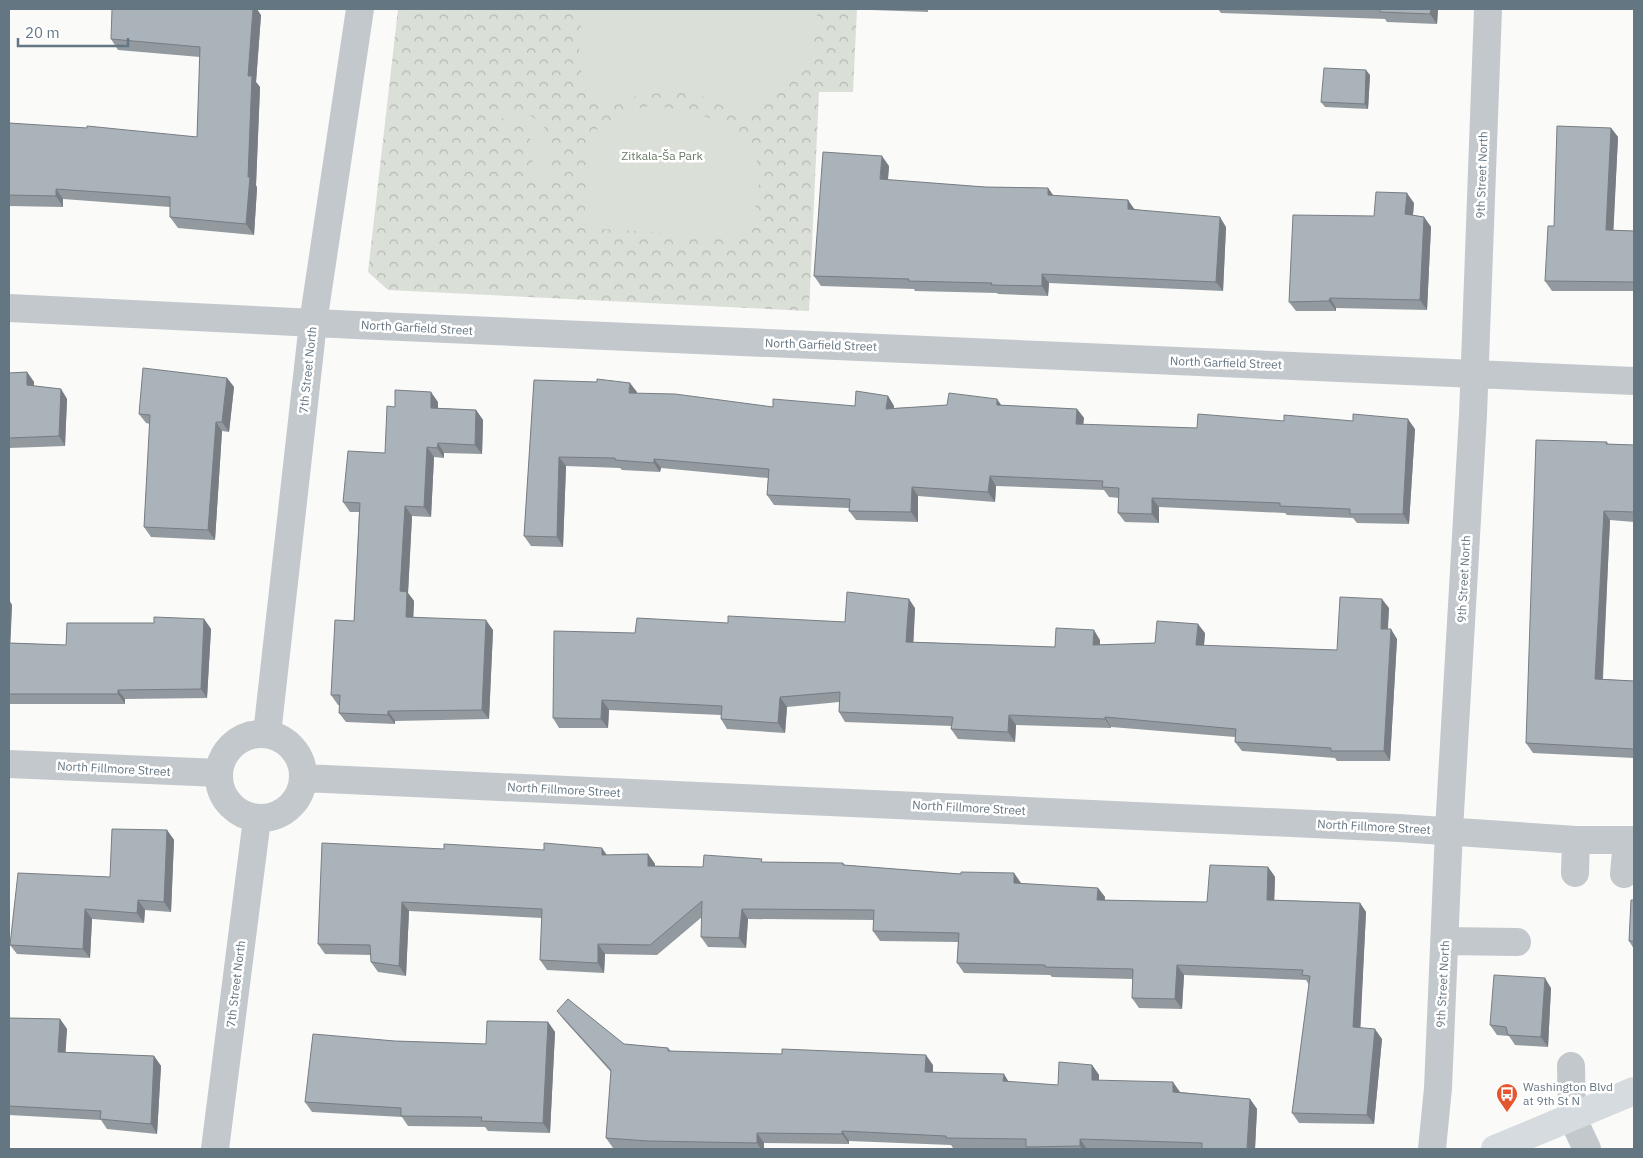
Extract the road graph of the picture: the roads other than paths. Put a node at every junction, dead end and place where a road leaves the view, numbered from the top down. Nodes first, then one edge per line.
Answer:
1 (360, 9) edge
2 (1488, 9) edge
3 (9, 308) edge
4 (313, 323) junction
5 (1475, 374) junction
6 (1634, 381) edge
7 (268, 734) junction
8 (9, 764) edge
9 (219, 773) junction
10 (304, 778) junction
11 (257, 818) junction
12 (1449, 830) junction
13 (1576, 840) junction
14 (1630, 840) edge
15 (1575, 873) dead end
16 (1624, 874) dead end
17 (1445, 941) junction
18 (1517, 942) dead end
19 (1571, 1066) dead end
20 (1634, 1091) edge
21 (1572, 1117) junction
22 (215, 1149) edge
23 (1432, 1149) edge
24 (1494, 1149) edge
25 (1587, 1149) edge

1 - 4 street, 7th Street North
2 - 5 street, 9th Street North
3 - 4 street, North Garfield Street
4 - 5 street, North Garfield Street
4 - 7 street, 7th Street North
5 - 6 street, North Garfield Street
5 - 12 street, 9th Street North
7 - 9 street
7 - 10 street
8 - 9 street, North Fillmore Street
9 - 11 street
10 - 11 street
10 - 12 street, North Fillmore Street
11 - 22 street, 7th Street North
12 - 13 street, North Fillmore Street
12 - 17 street, 9th Street North
13 - 14 street, North Fillmore Street
13 - 15 street
14 - 16 street
17 - 18 street
17 - 23 street, 9th Street North
19 - 21 street
20 - 21 main road
21 - 24 main road
21 - 25 street

